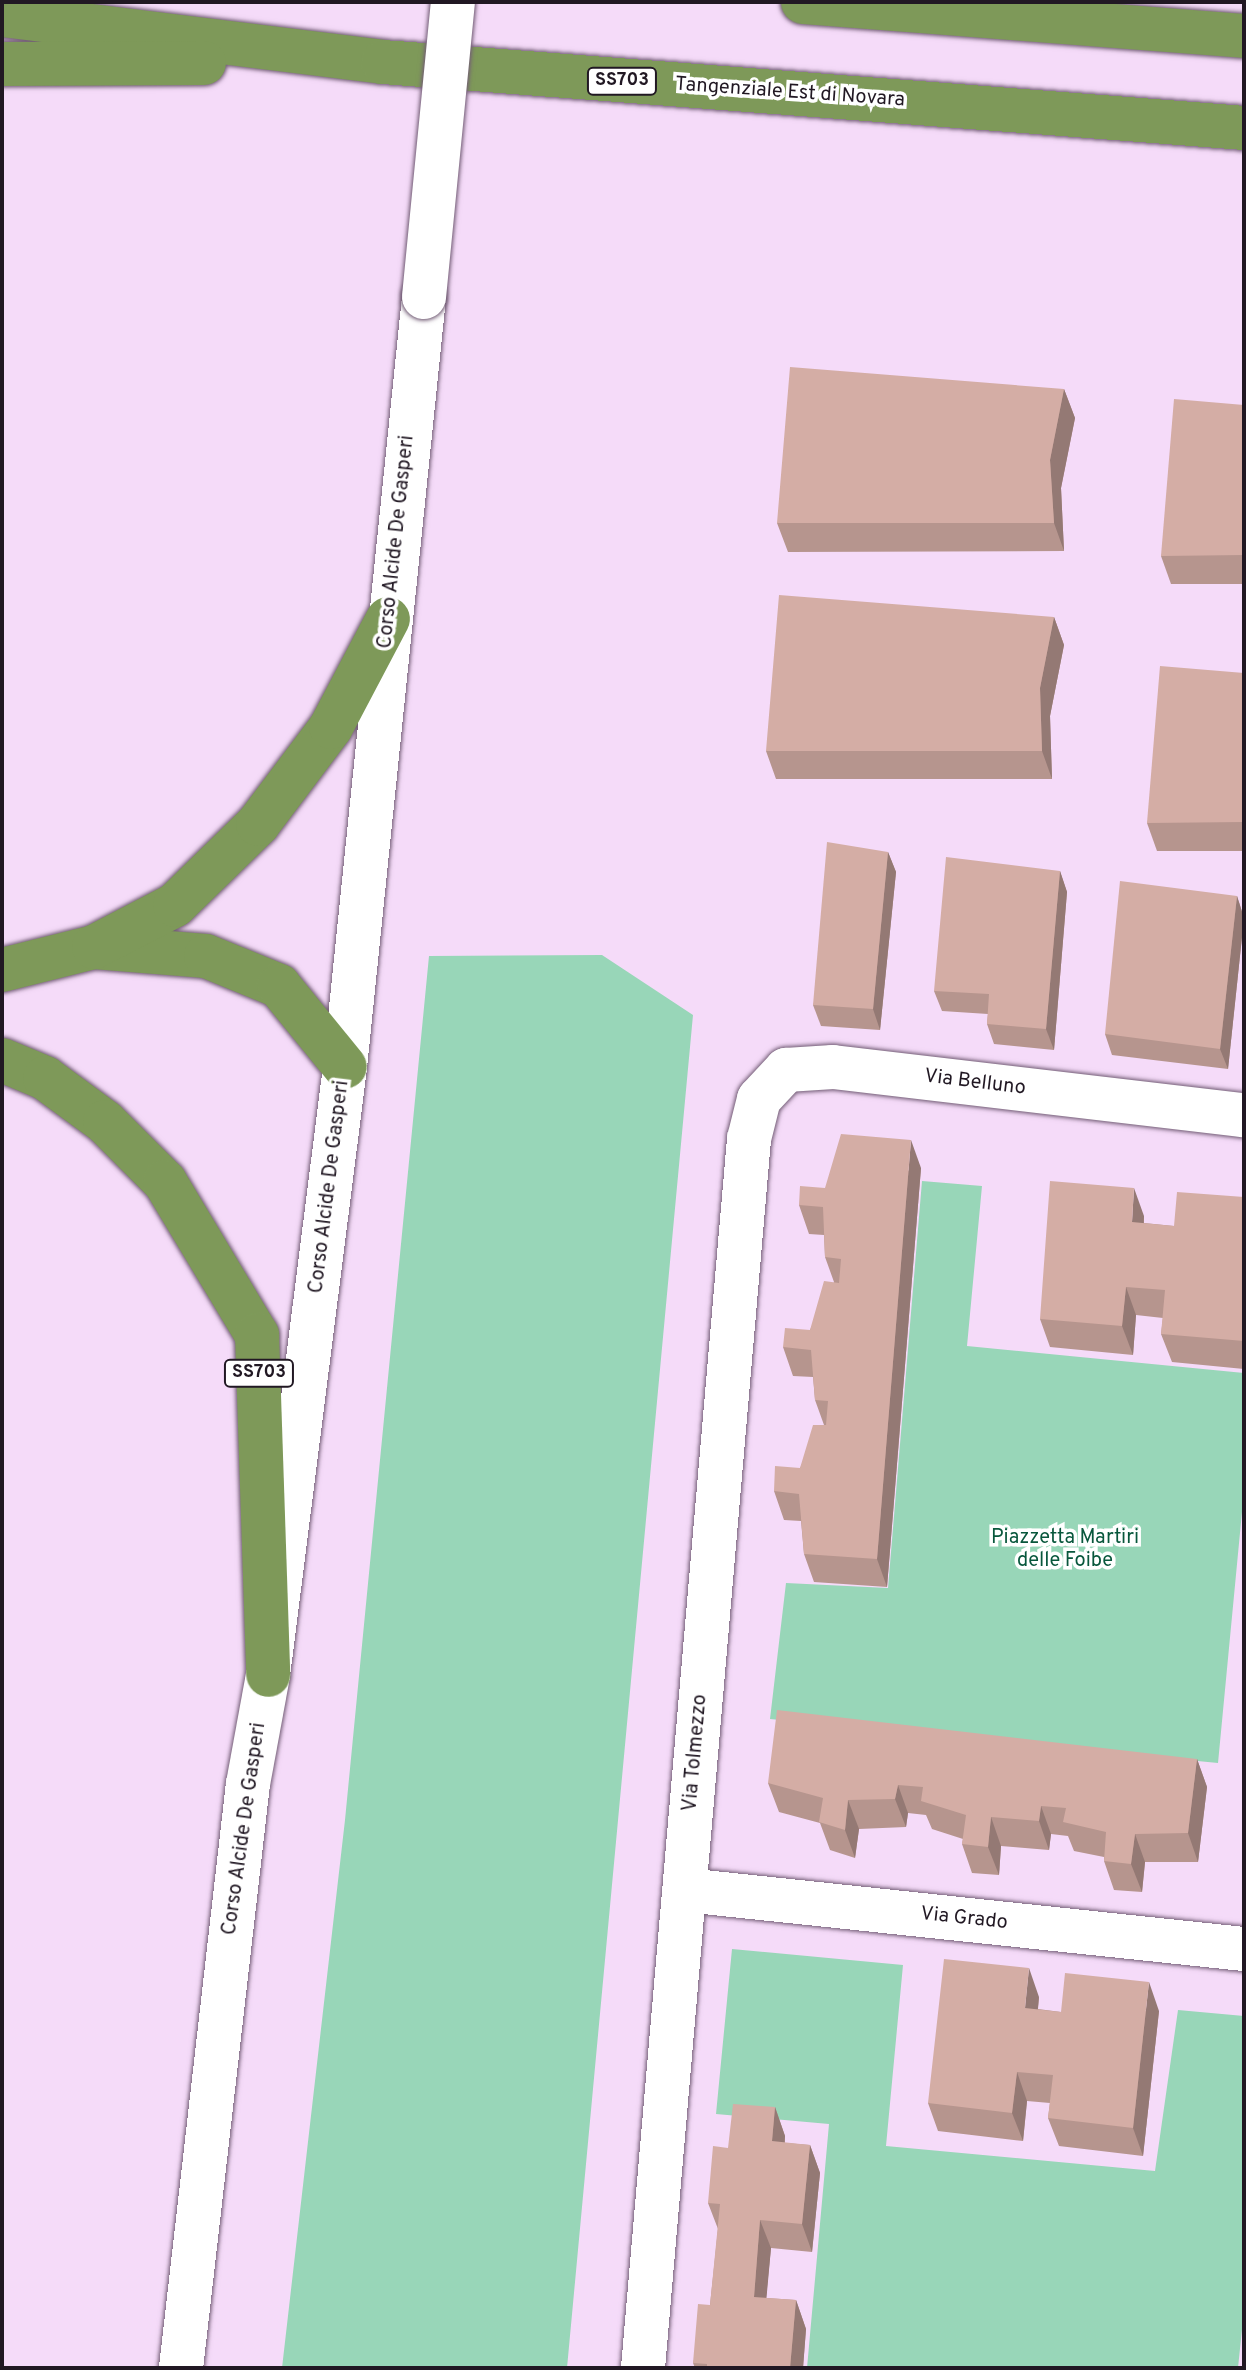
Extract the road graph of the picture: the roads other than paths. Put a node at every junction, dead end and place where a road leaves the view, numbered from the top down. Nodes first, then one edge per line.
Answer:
1 (453, 2) edge
2 (803, 2) edge
3 (2, 15) edge
4 (1244, 36) edge
5 (383, 62) junction
6 (2, 64) edge
7 (1244, 128) edge
8 (388, 619) junction
9 (94, 947) junction
10 (2, 970) edge
11 (2, 1060) edge
12 (345, 1067) junction
13 (1244, 1115) edge
14 (749, 1139) joint
15 (268, 1675) junction
16 (685, 1890) junction
17 (1244, 1949) edge
18 (181, 2368) edge
19 (643, 2368) edge

1 - 8 street, Corso Alcide De Gasperi, bridge
2 - 4 highway
3 - 5 highway, Tangenziale Est di Novara / SS703
5 - 6 highway, SS703
5 - 7 highway, Tangenziale Est di Novara / SS703
8 - 9 highway
8 - 12 street, Corso Alcide De Gasperi
9 - 10 highway
9 - 12 highway
11 - 15 highway, SS703
12 - 15 street, Corso Alcide De Gasperi
13 - 14 street, Via Belluno
14 - 16 street, Via Tolmezzo
15 - 18 street, Corso Alcide De Gasperi
16 - 17 street, Via Grado
16 - 19 street, Via Tolmezzo

